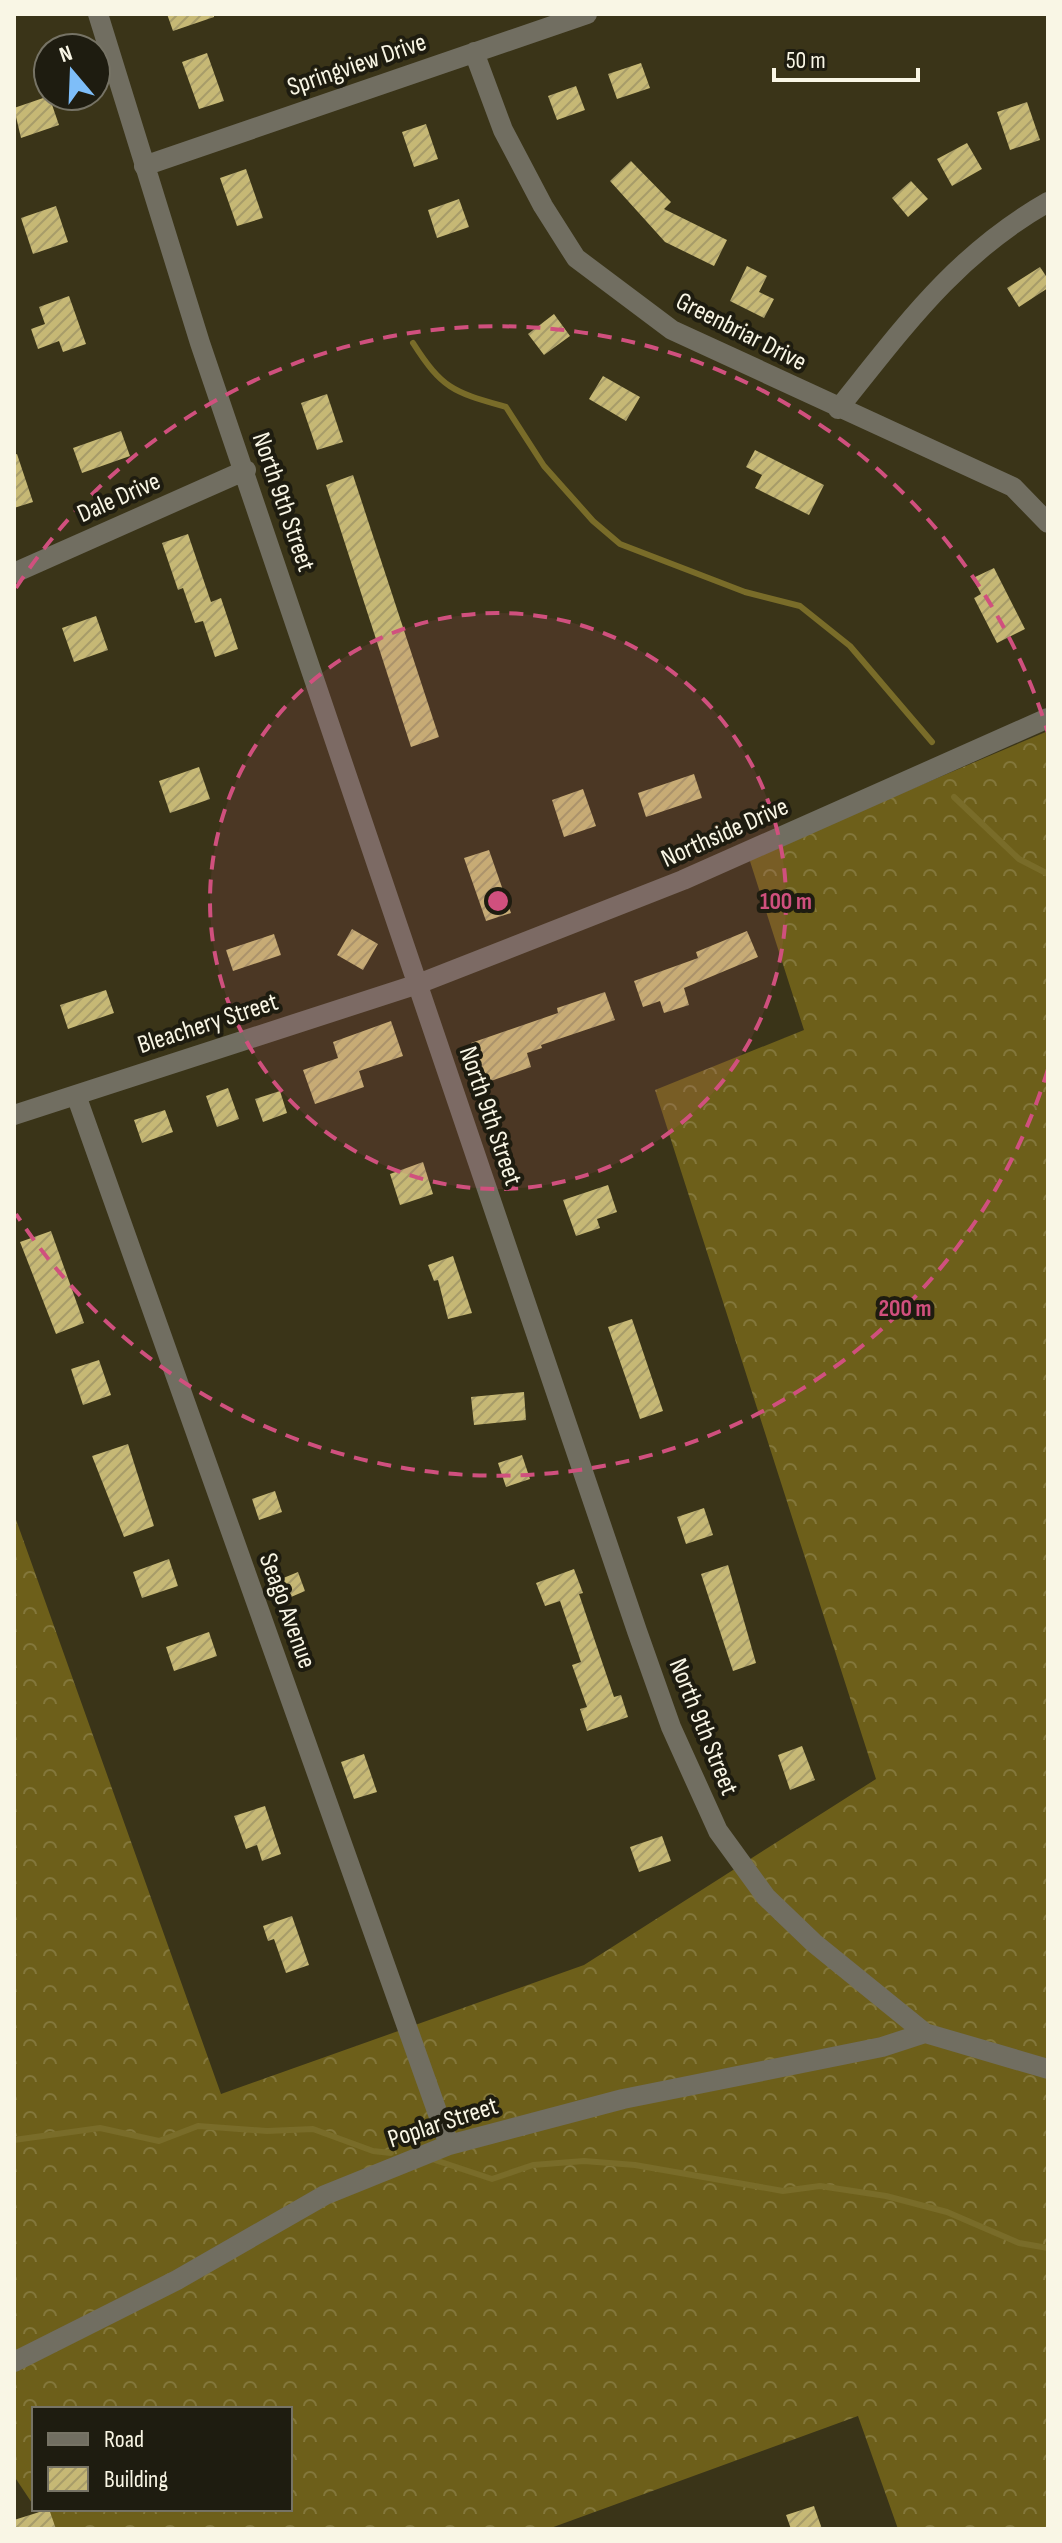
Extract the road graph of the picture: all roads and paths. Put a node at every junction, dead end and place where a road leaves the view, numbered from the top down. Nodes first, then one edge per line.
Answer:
1 (98, 14) edge
2 (587, 14) edge
3 (474, 52) junction
4 (144, 166) junction
5 (1048, 202) edge
6 (838, 409) junction
7 (246, 470) junction
8 (1048, 523) edge
9 (14, 573) edge
10 (1048, 718) edge
11 (418, 984) junction
12 (76, 1095) junction
13 (14, 1115) edge
14 (925, 2033) junction
15 (1048, 2069) edge
16 (449, 2145) junction
17 (14, 2362) edge

1 - 4 street, North 9th Street
2 - 3 street, Springview Drive
3 - 4 street, Springview Drive
3 - 6 street, Greenbriar Drive
4 - 7 street, North 9th Street
5 - 6 street
6 - 8 street, Greenbriar Drive
7 - 9 street, Dale Drive
7 - 11 street, North 9th Street
10 - 11 street, Northside Drive
11 - 12 street, Bleachery Street
11 - 14 street, North 9th Street
12 - 13 street, Bleachery Street
12 - 16 street, Seago Avenue
14 - 15 street, North 9th Street
14 - 16 street, Poplar Street
16 - 17 street, Poplar Street

